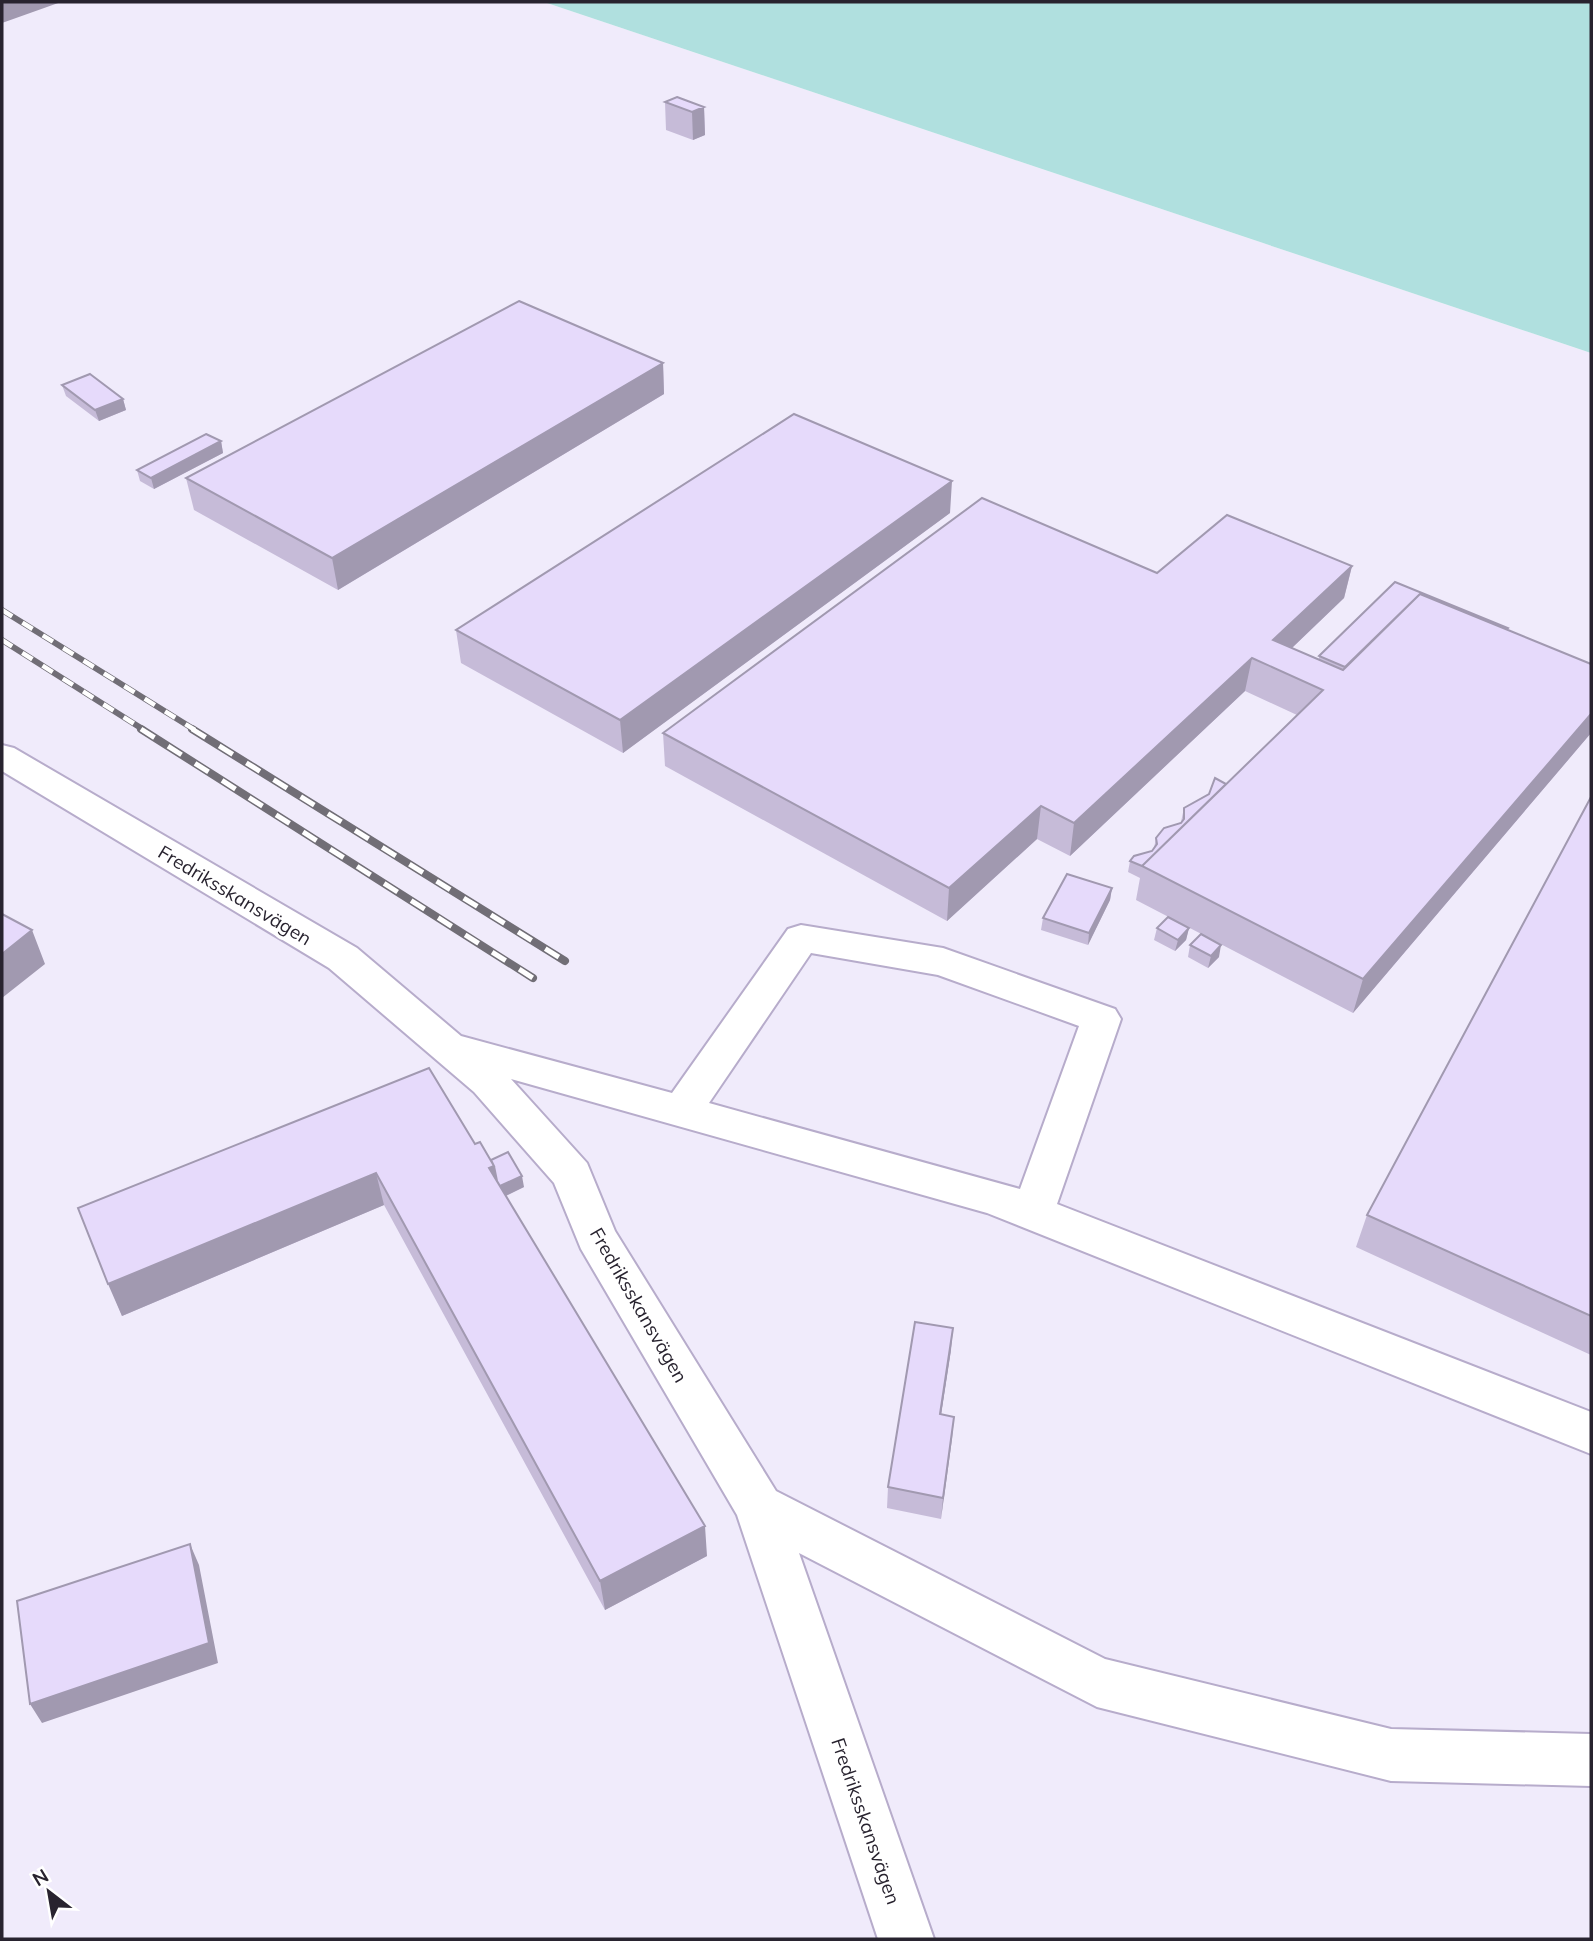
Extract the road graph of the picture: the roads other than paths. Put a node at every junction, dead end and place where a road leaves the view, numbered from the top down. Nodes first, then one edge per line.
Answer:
1 (2, 756) edge
2 (447, 1046) junction
3 (682, 1111) junction
4 (1033, 1212) junction
5 (1591, 1433) edge
6 (759, 1507) junction
7 (1591, 1760) edge
8 (906, 1939) edge

1 - 2 street, Fredriksskansvägen
2 - 3 street
2 - 6 street, Fredriksskansvägen
3 - 4 street
3 - 4 street
4 - 5 street
6 - 7 street
6 - 8 street, Fredriksskansvägen

